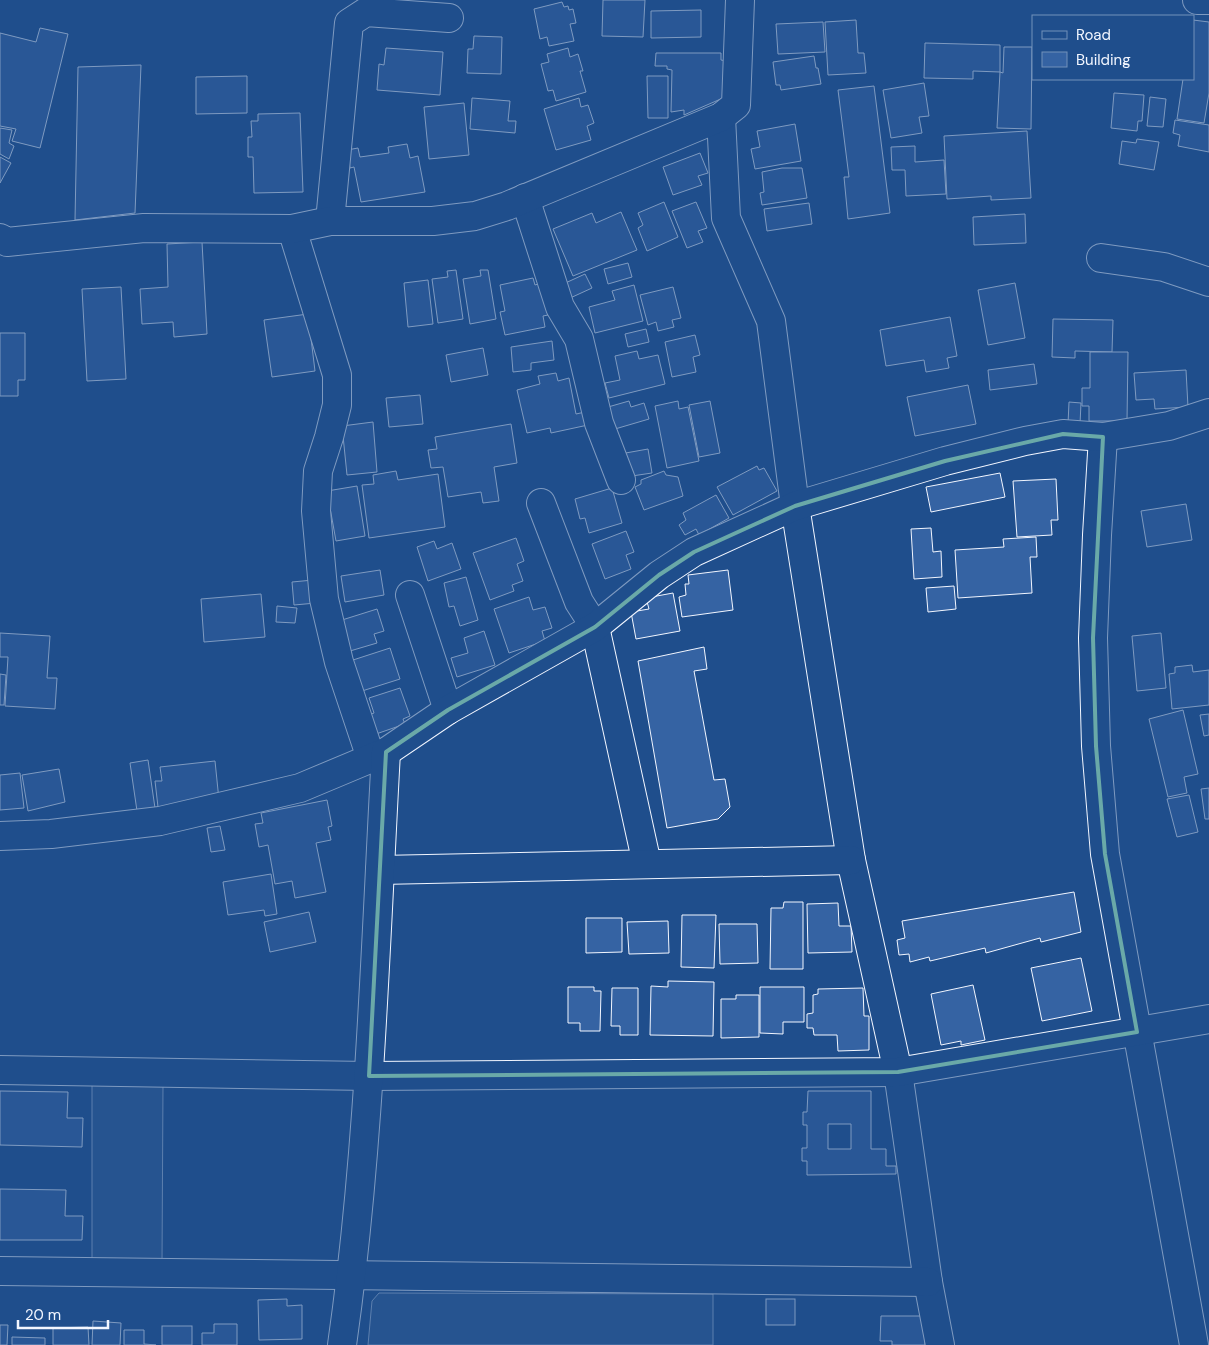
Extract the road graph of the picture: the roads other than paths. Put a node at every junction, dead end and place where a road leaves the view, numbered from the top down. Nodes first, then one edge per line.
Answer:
1 (740, 0) edge
2 (1197, 0) edge
3 (1209, 0) edge
4 (449, 18) dead end
5 (721, 117) junction
6 (525, 198) junction
7 (330, 221) junction
8 (292, 229) junction
9 (0, 238) edge
10 (1101, 258) dead end
11 (1209, 282) edge
12 (1209, 413) edge
13 (1103, 437) junction
14 (621, 480) dead end
15 (541, 503) dead end
16 (795, 506) junction
17 (410, 595) dead end
18 (595, 628) junction
19 (448, 710) junction
20 (378, 755) junction
21 (0, 836) edge
22 (851, 860) junction
23 (647, 864) junction
24 (380, 870) junction
25 (1209, 1019) edge
26 (1137, 1032) junction
27 (0, 1070) edge
28 (898, 1072) junction
29 (368, 1076) junction
30 (0, 1271) edge
31 (352, 1276) junction
32 (928, 1282) junction
33 (342, 1345) edge
34 (940, 1345) edge
35 (1194, 1345) edge

1 - 5 street
2 - 3 street
4 - 7 street
5 - 6 street
5 - 16 street
6 - 7 street
6 - 14 street
7 - 8 street
8 - 9 street
8 - 20 street
10 - 11 street
12 - 13 street
13 - 16 street
13 - 26 street
15 - 18 street
16 - 18 street
16 - 22 street
17 - 19 street
18 - 19 street
18 - 23 street
19 - 20 street
20 - 21 street
20 - 24 street
22 - 23 street
22 - 28 street
23 - 24 street
24 - 29 street
25 - 26 street
26 - 28 street
26 - 35 street
27 - 29 street
28 - 29 street
28 - 32 street
29 - 31 street
30 - 31 street
31 - 32 street
31 - 33 street
32 - 34 street

